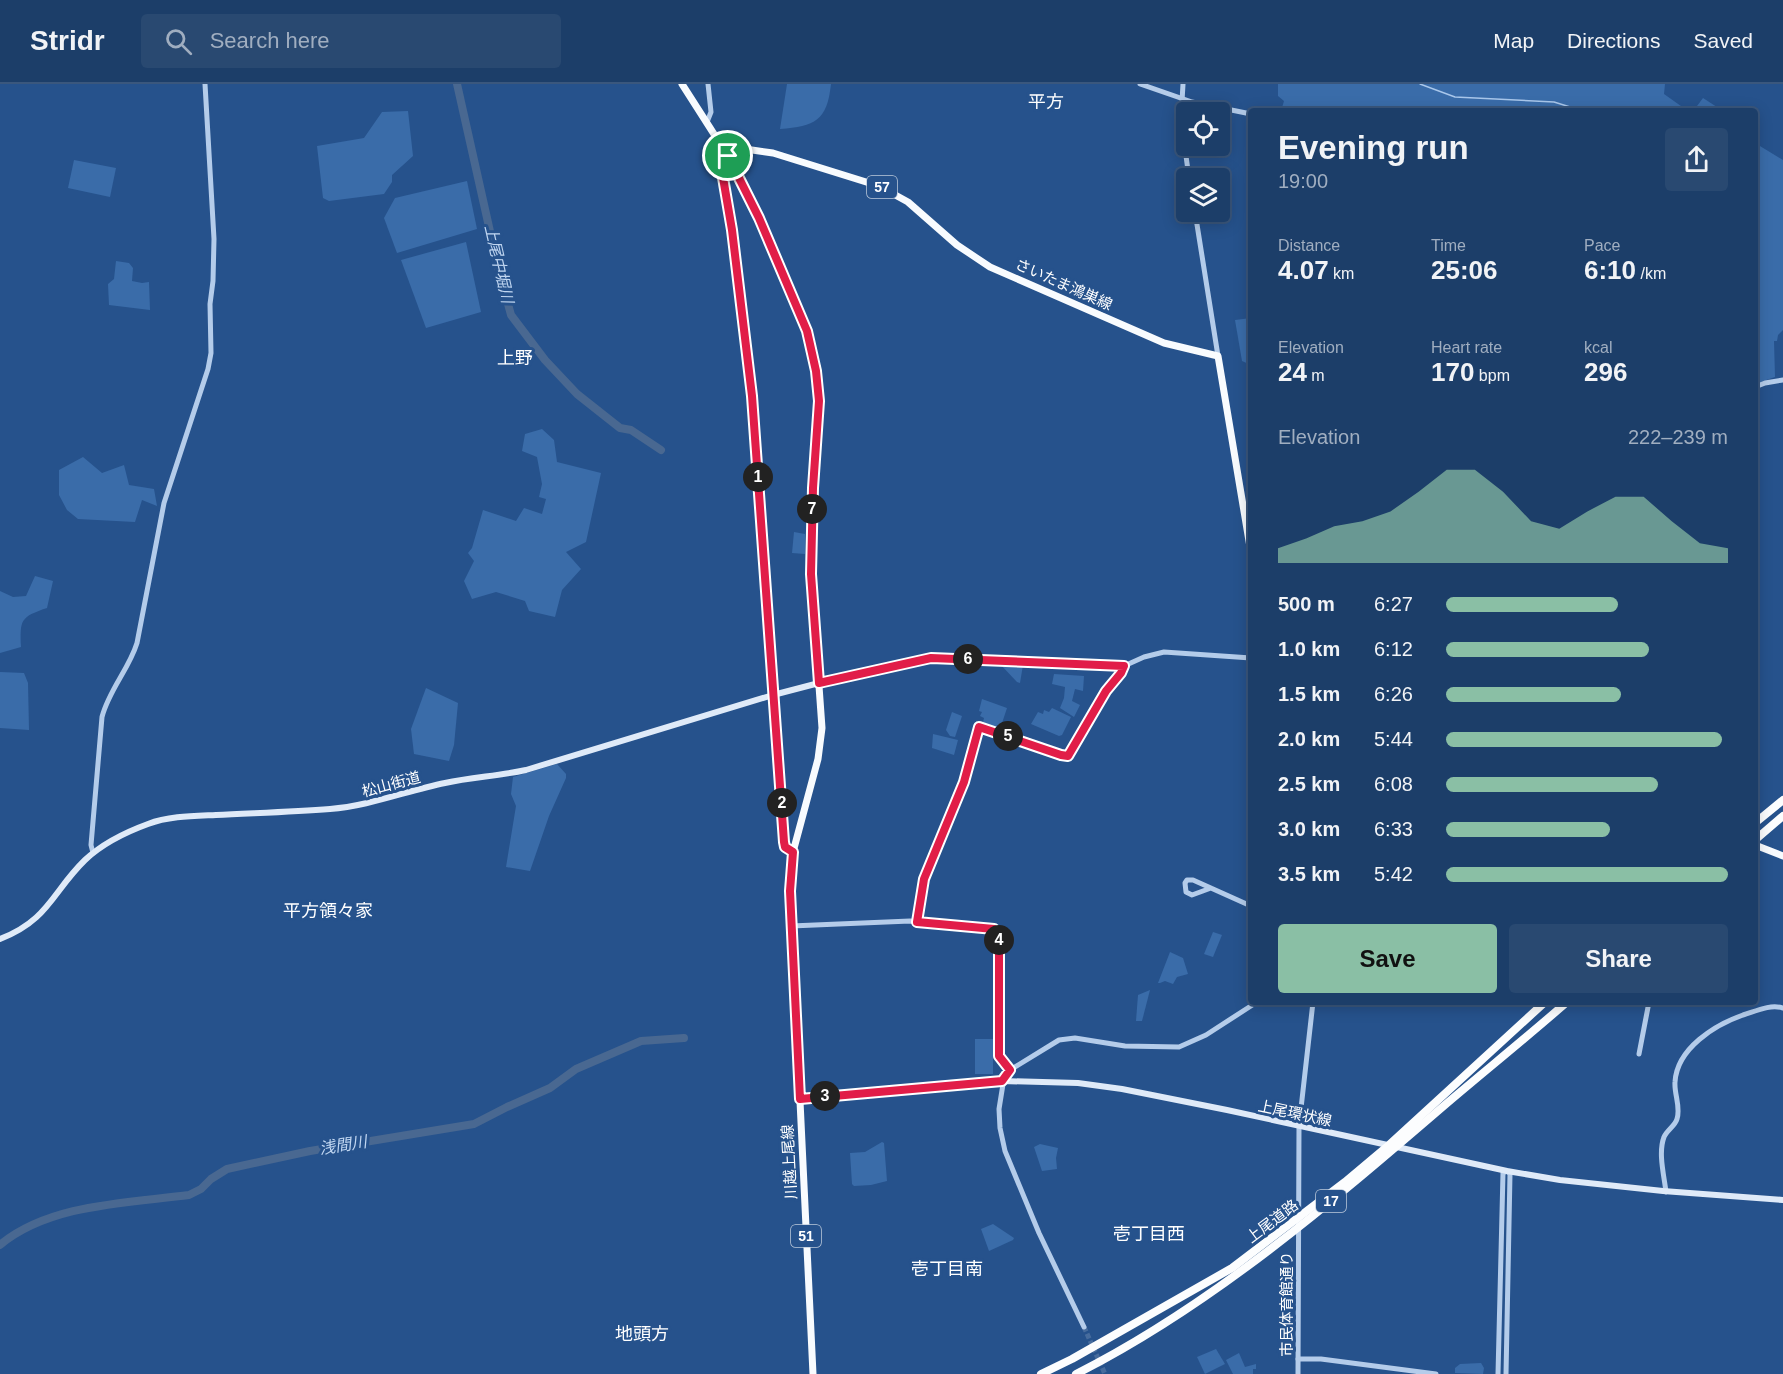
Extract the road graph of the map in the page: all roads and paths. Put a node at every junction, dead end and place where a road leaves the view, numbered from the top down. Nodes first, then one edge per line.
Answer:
1 (205, 84) edge
2 (682, 84) edge
3 (708, 84) edge
4 (1140, 84) edge
5 (1183, 84) edge
6 (1181, 98) junction
7 (1248, 113) edge
8 (707, 122) junction
9 (728, 156) junction
10 (1187, 168) edge
11 (1197, 222) edge
12 (1218, 356) junction
13 (1783, 380) edge
14 (1758, 386) edge
15 (1248, 528) edge
16 (1248, 658) edge
17 (1124, 666) junction
18 (819, 683) junction
19 (773, 695) junction
20 (1783, 800) edge
21 (1783, 816) edge
22 (1758, 821) edge
23 (1758, 840) edge
24 (1758, 844) edge
25 (793, 852) junction
26 (93, 854) junction
27 (1783, 856) edge
28 (1210, 888) dead end
29 (1248, 905) edge
30 (917, 922) junction
31 (792, 926) junction
32 (0, 939) edge
33 (1252, 1005) edge
34 (1313, 1005) edge
35 (1542, 1005) edge
36 (1563, 1005) edge
37 (1648, 1005) edge
38 (1783, 1008) edge
39 (1639, 1054) dead end
40 (1010, 1070) junction
41 (1002, 1081) junction
42 (800, 1099) junction
43 (1299, 1126) junction
44 (1389, 1145) junction
45 (1398, 1146) junction
46 (1507, 1171) junction
47 (1666, 1192) junction
48 (1783, 1200) edge
49 (1298, 1218) junction
50 (1298, 1227) junction
51 (1084, 1327) tunnel mouth
52 (1298, 1359) junction
53 (813, 1374) edge
54 (1041, 1374) edge
55 (1076, 1374) edge
56 (1298, 1374) edge
57 (1436, 1374) edge
58 (1498, 1374) edge
59 (1506, 1374) edge

1 - 26 street
2 - 8 main road, 川越上尾線 / 51
3 - 8 street
4 - 6 street
5 - 6 street
6 - 7 street
6 - 10 street
8 - 9 main road, 川越上尾線 / 51
9 - 12 main road, さいたま鴻巣線 / 57
9 - 18 main road, 川越上尾線 / 51
9 - 19 street
11 - 12 street
12 - 15 main road
13 - 14 street
16 - 17 street
17 - 18 street
17 - 30 street
18 - 19 main road, 松山街道
18 - 25 main road, 川越上尾線 / 51
19 - 25 street
19 - 26 main road, 松山街道
20 - 22 highway
21 - 23 highway
24 - 27 main road
25 - 31 main road, 川越上尾線 / 51
26 - 32 main road, 松山街道
28 - 29 street
30 - 31 street
30 - 40 street
31 - 42 main road, 川越上尾線 / 51
33 - 40 street
34 - 43 street, 市民体育館通り
35 - 44 highway, 上尾道路 / 17
36 - 45 highway, 上尾道路 / 17
37 - 39 street
38 - 47 street
40 - 41 street
41 - 42 main road, 上尾環状線
41 - 43 main road, 上尾環状線
41 - 51 street
42 - 53 main road, 川越上尾線 / 51
43 - 44 main road, 上尾環状線
43 - 49 street, 市民体育館通り
44 - 45 main road, 上尾環状線
44 - 49 highway, 上尾道路 / 17
45 - 46 main road, 上尾環状線
45 - 50 highway, 上尾道路 / 17
46 - 47 main road, 上尾環状線
46 - 58 street
46 - 59 street
47 - 48 main road, 上尾環状線
49 - 50 street, 市民体育館通り
49 - 54 highway, 上尾道路 / 17
50 - 52 street, 市民体育館通り
50 - 55 highway, 上尾道路 / 17
52 - 56 street, 市民体育館通り
52 - 57 street

